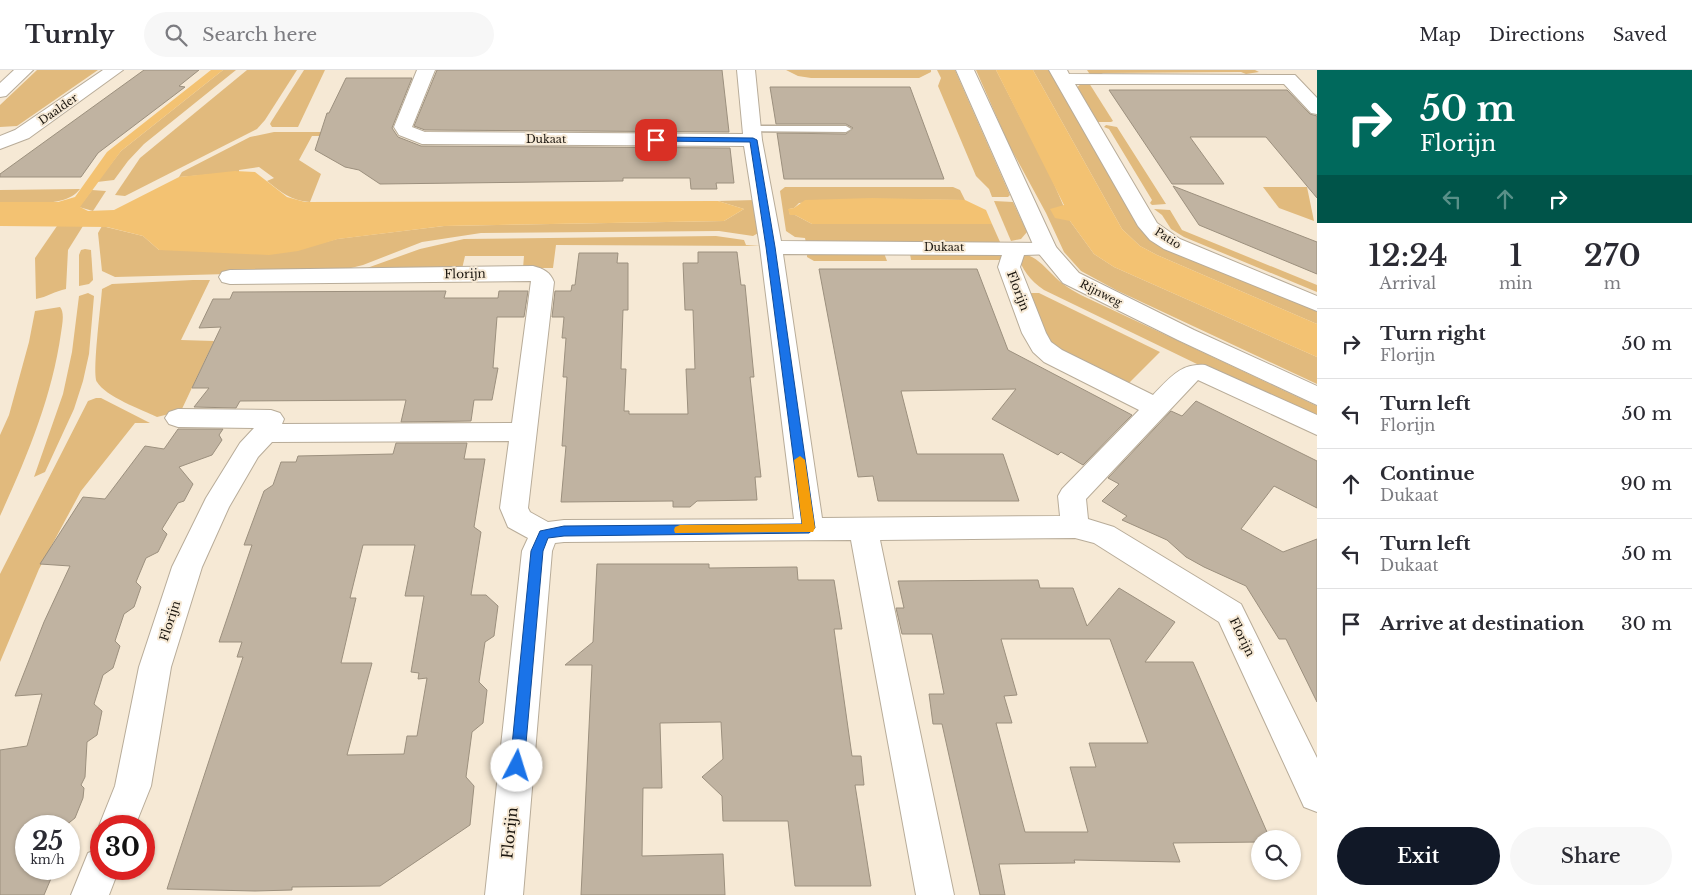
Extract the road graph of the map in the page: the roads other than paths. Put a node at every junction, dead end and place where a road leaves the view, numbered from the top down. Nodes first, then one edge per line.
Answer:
1 (24, 70) edge
2 (114, 70) edge
3 (426, 70) edge
4 (746, 70) edge
5 (965, 70) edge
6 (1061, 74) edge
7 (0, 92) edge
8 (1317, 109) edge
9 (846, 129) dead end
10 (753, 134) junction
11 (0, 143) edge
12 (771, 247) junction
13 (1046, 249) junction
14 (1013, 255) dead end
15 (230, 277) dead end
16 (1317, 304) edge
17 (1317, 396) edge
18 (1155, 407) junction
19 (178, 418) dead end
20 (1317, 426) edge
21 (522, 432) junction
22 (265, 433) junction
23 (809, 528) junction
24 (1075, 528) junction
25 (864, 531) junction
26 (544, 534) junction
27 (1317, 795) edge
28 (121, 815) edge
29 (96, 880) edge
30 (90, 895) edge
31 (504, 895) edge
32 (935, 895) edge

1 - 7 street
2 - 11 street, Daalder
3 - 10 street, Dukaat
4 - 10 street
5 - 13 street, Rijnweg
6 - 8 street, Patio
6 - 16 street, Patio
9 - 10 lane
10 - 12 street
12 - 13 street, Dukaat
12 - 23 street
13 - 17 street, Rijnweg
14 - 18 street, Florijn
15 - 21 street, Florijn
18 - 20 street
18 - 24 street
19 - 22 street
21 - 22 street
21 - 26 street, Florijn
22 - 28 street, Florijn
23 - 25 street, Florijn
23 - 26 street, Florijn
24 - 25 street, Florijn
24 - 27 street, Florijn
25 - 32 street
26 - 31 street, Florijn
29 - 30 street

